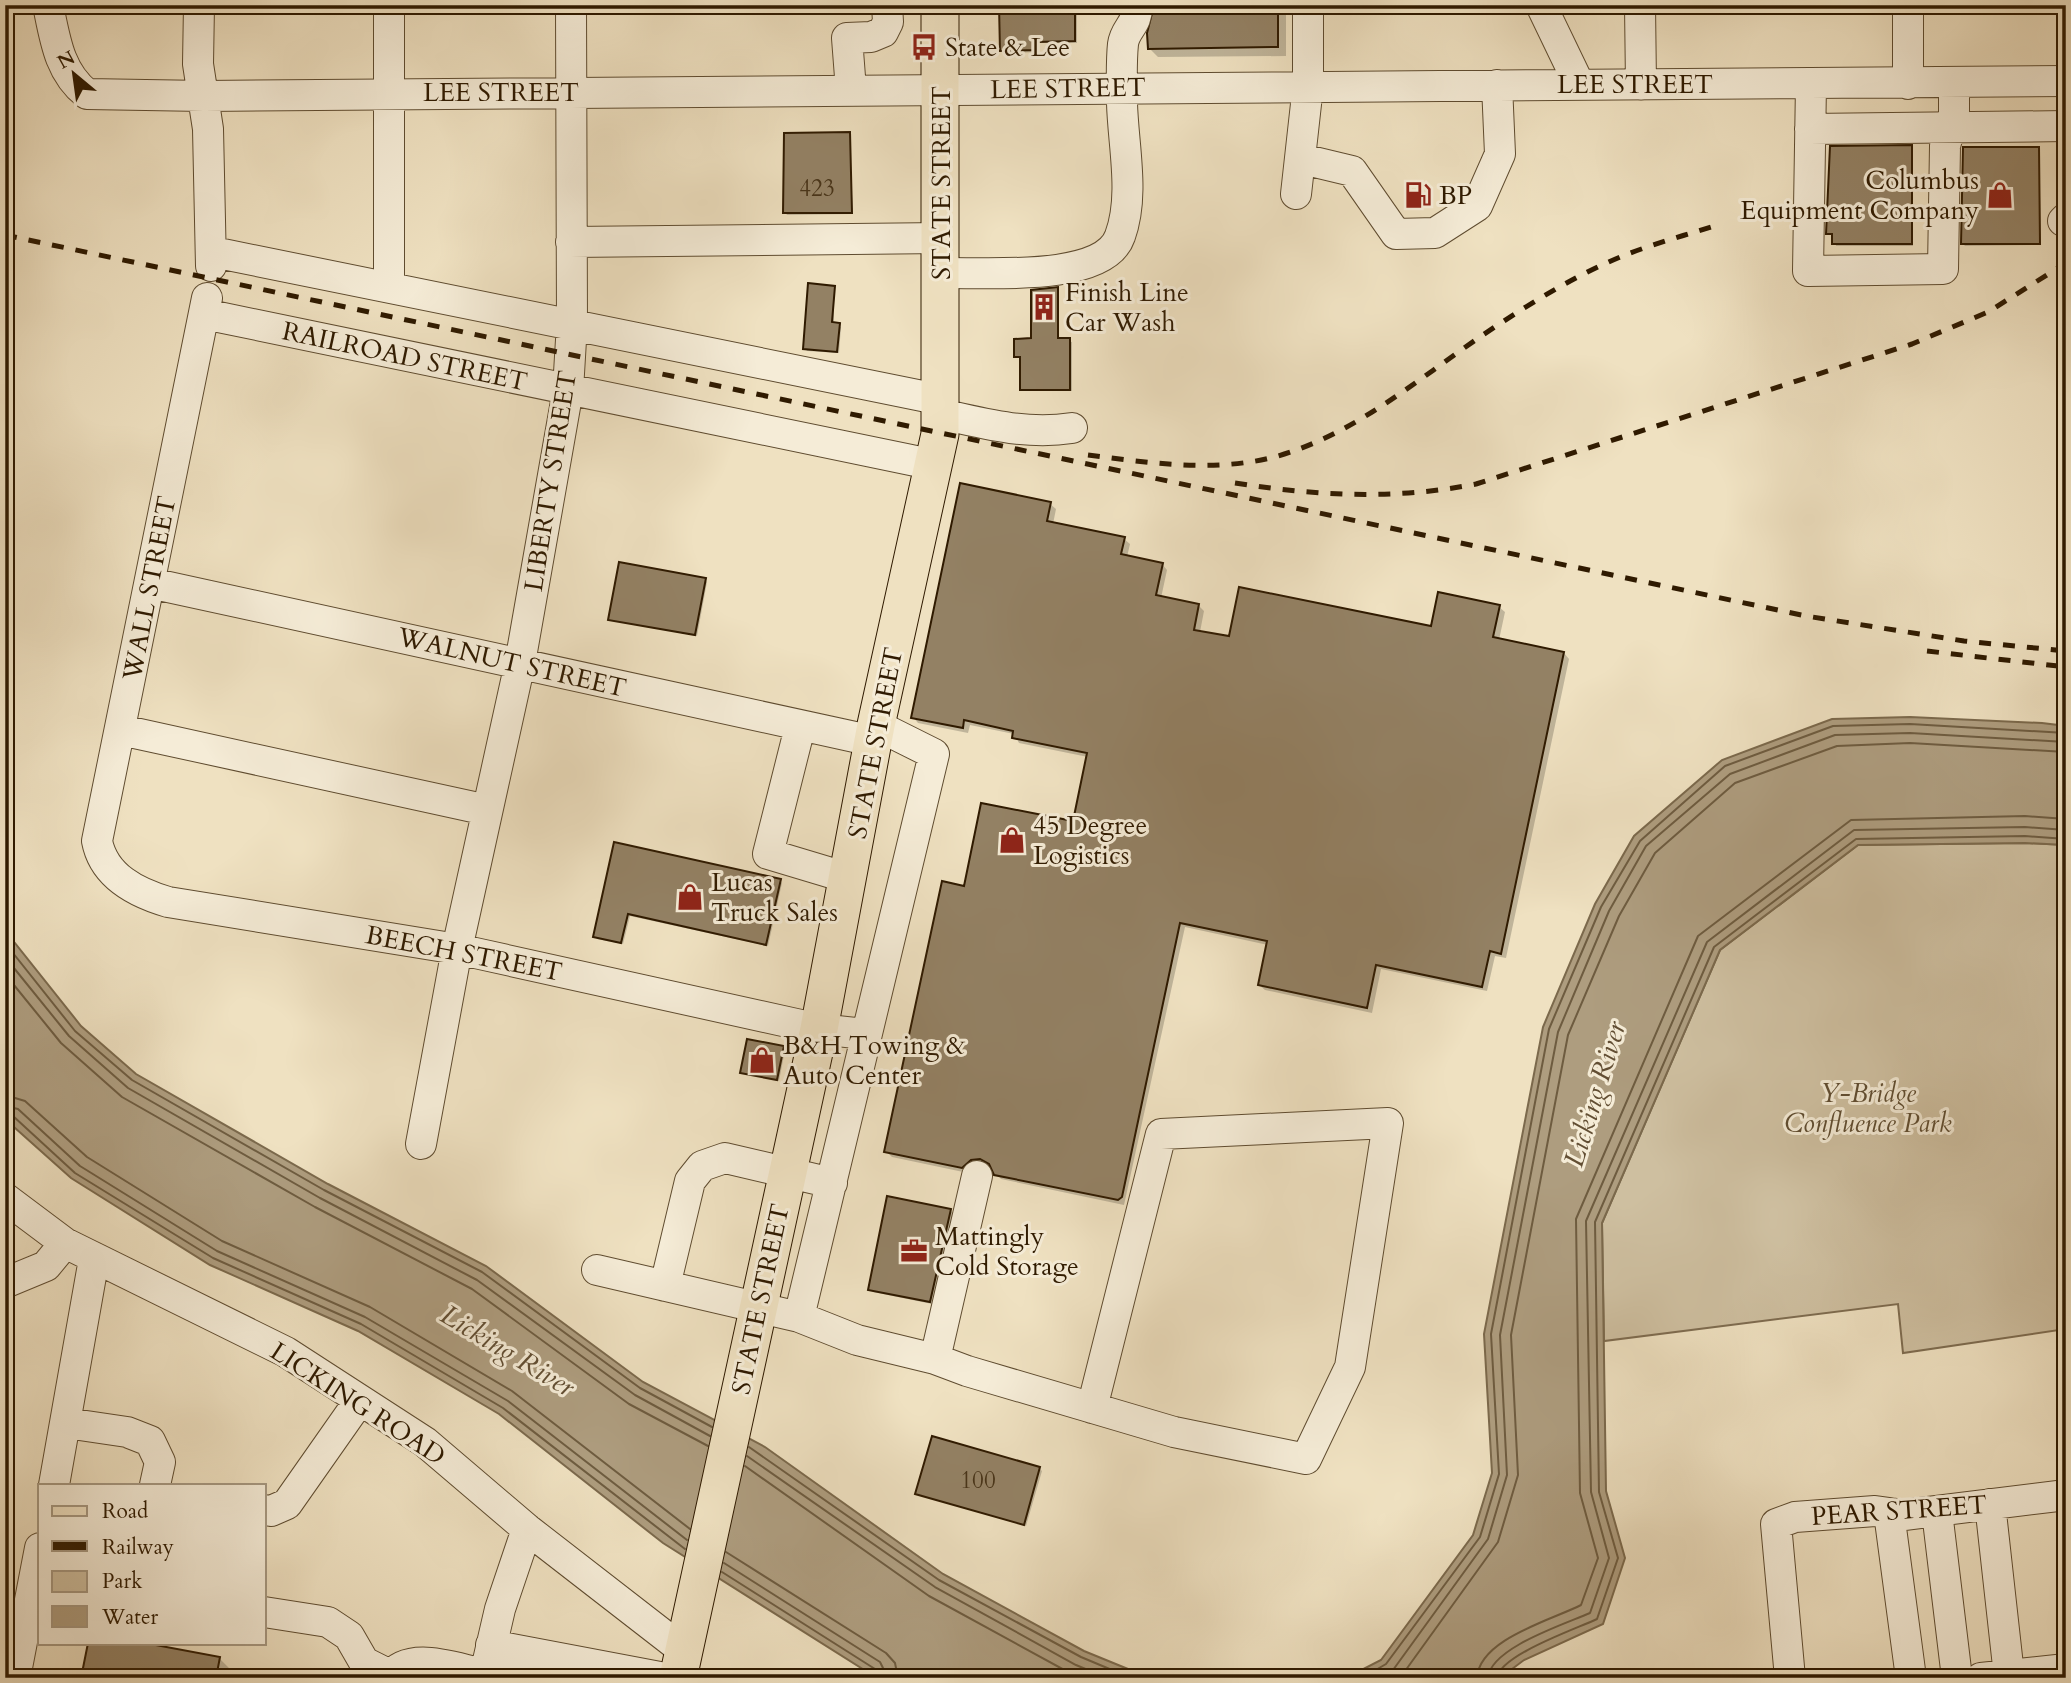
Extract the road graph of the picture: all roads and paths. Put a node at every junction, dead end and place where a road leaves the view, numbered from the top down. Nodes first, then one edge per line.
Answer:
1 (48, 5) edge
2 (199, 5) edge
3 (388, 5) edge
4 (570, 5) edge
5 (887, 5) edge
6 (940, 5) edge
7 (1137, 5) edge
8 (1308, 5) edge
9 (1541, 5) edge
10 (1640, 5) edge
11 (1908, 5) edge
12 (2066, 80) edge
13 (1954, 83) junction
14 (1579, 84) junction
15 (1811, 84) junction
16 (1908, 84) junction
17 (1497, 85) junction
18 (1641, 85) junction
19 (1308, 86) junction
20 (1122, 88) junction
21 (942, 89) junction
22 (851, 90) junction
23 (571, 92) junction
24 (387, 93) junction
25 (204, 96) junction
26 (2066, 126) edge
27 (1950, 127) junction
28 (1810, 128) junction
29 (1302, 159) junction
30 (1296, 194) dead end
31 (571, 242) junction
32 (941, 256) junction
33 (389, 286) junction
34 (205, 306) joint
35 (572, 323) junction
36 (568, 390) junction
37 (941, 407) junction
38 (1072, 428) dead end
39 (935, 465) junction
40 (150, 583) junction
41 (520, 663) junction
42 (800, 727) junction
43 (121, 730) junction
44 (874, 733) junction
45 (487, 810) junction
46 (113, 874) joint
47 (848, 878) junction
48 (457, 949) junction
49 (819, 1029) junction
50 (865, 1034) junction
51 (421, 1144) dead end
52 (787, 1172) junction
53 (977, 1176) dead end
54 (832, 1183) junction
55 (5, 1198) edge
56 (65, 1243) junction
57 (94, 1259) junction
58 (597, 1270) dead end
59 (5, 1283) edge
60 (665, 1286) junction
61 (757, 1309) junction
62 (799, 1317) junction
63 (935, 1359) junction
64 (360, 1400) junction
65 (1092, 1408) junction
66 (66, 1423) junction
67 (54, 1484) edge
68 (155, 1484) edge
69 (2066, 1495) edge
70 (1990, 1504) junction
71 (266, 1510) edge
72 (1937, 1512) junction
73 (1889, 1513) junction
74 (527, 1529) junction
75 (38, 1567) edge
76 (34, 1604) edge
77 (266, 1612) edge
78 (679, 1658) edge
79 (487, 1666) edge
80 (2066, 1669) edge
81 (588, 1671) edge
82 (389, 1676) edge
83 (1995, 1676) edge
84 (15, 1678) edge
85 (547, 1678) edge
86 (1790, 1678) edge
87 (1910, 1678) edge
88 (1957, 1678) edge

1 - 25 street, LEE STREET
2 - 25 street
3 - 24 street
4 - 23 street, LIBERTY STREET
5 - 22 street
6 - 21 main road, STATE STREET
7 - 20 street
8 - 19 street
9 - 14 street
10 - 18 street
11 - 16 street
12 - 13 street, LEE STREET
13 - 16 street, LEE STREET
13 - 27 street
14 - 17 street, LEE STREET
14 - 18 street, LEE STREET
15 - 16 street, LEE STREET
15 - 18 street, LEE STREET
15 - 28 street
17 - 19 street, LEE STREET
17 - 29 street
19 - 20 street, LEE STREET
19 - 29 street
20 - 21 street, LEE STREET
20 - 32 street
21 - 22 street, LEE STREET
21 - 32 main road, STATE STREET
22 - 23 street, LEE STREET
23 - 24 street, LEE STREET
23 - 31 street, LIBERTY STREET
24 - 25 street, LEE STREET
24 - 33 street
25 - 33 street
26 - 27 street
27 - 28 street
27 - 28 street
29 - 30 street
31 - 32 street
31 - 35 street, LIBERTY STREET
32 - 37 main road, STATE STREET
33 - 35 street
34 - 36 street, RAILROAD STREET
34 - 40 street, WALL STREET
35 - 36 street, LIBERTY STREET
35 - 37 street
36 - 39 street, RAILROAD STREET
36 - 41 street, LIBERTY STREET
37 - 38 street
37 - 39 main road, STATE STREET
39 - 44 main road, STATE STREET
40 - 41 street, WALNUT STREET
40 - 43 street, WALL STREET
41 - 42 street, WALNUT STREET
41 - 45 street, LIBERTY STREET
42 - 44 street, WALNUT STREET
42 - 47 street
43 - 45 street
43 - 46 street, WALL STREET
44 - 47 main road, STATE STREET
44 - 50 street, WALNUT STREET
45 - 48 street, LIBERTY STREET
46 - 48 street, BEECH STREET
47 - 49 main road, STATE STREET
48 - 49 street, BEECH STREET
48 - 51 street, LIBERTY STREET
49 - 50 street, BEECH STREET
49 - 52 main road, STATE STREET
50 - 54 street
52 - 54 street
52 - 60 street
52 - 61 main road, STATE STREET
53 - 63 street
54 - 62 street
55 - 56 street, LICKING ROAD
56 - 57 street, LICKING ROAD
56 - 59 street
57 - 64 street, LICKING ROAD
57 - 66 street
58 - 60 street
60 - 61 street
61 - 62 street
61 - 78 main road, STATE STREET
62 - 63 street
63 - 65 street
64 - 71 street
64 - 74 street, LICKING ROAD
65 - 65 street
66 - 67 street
66 - 68 street
69 - 70 street, PEAR STREET
70 - 72 street, PEAR STREET
70 - 83 street
72 - 73 street, PEAR STREET
72 - 88 street
73 - 86 street, PEAR STREET
73 - 87 street
74 - 78 street, LICKING ROAD
74 - 79 street
75 - 76 street
76 - 84 street
77 - 82 street
78 - 81 street
79 - 81 street
79 - 82 street
79 - 85 street
80 - 83 street

